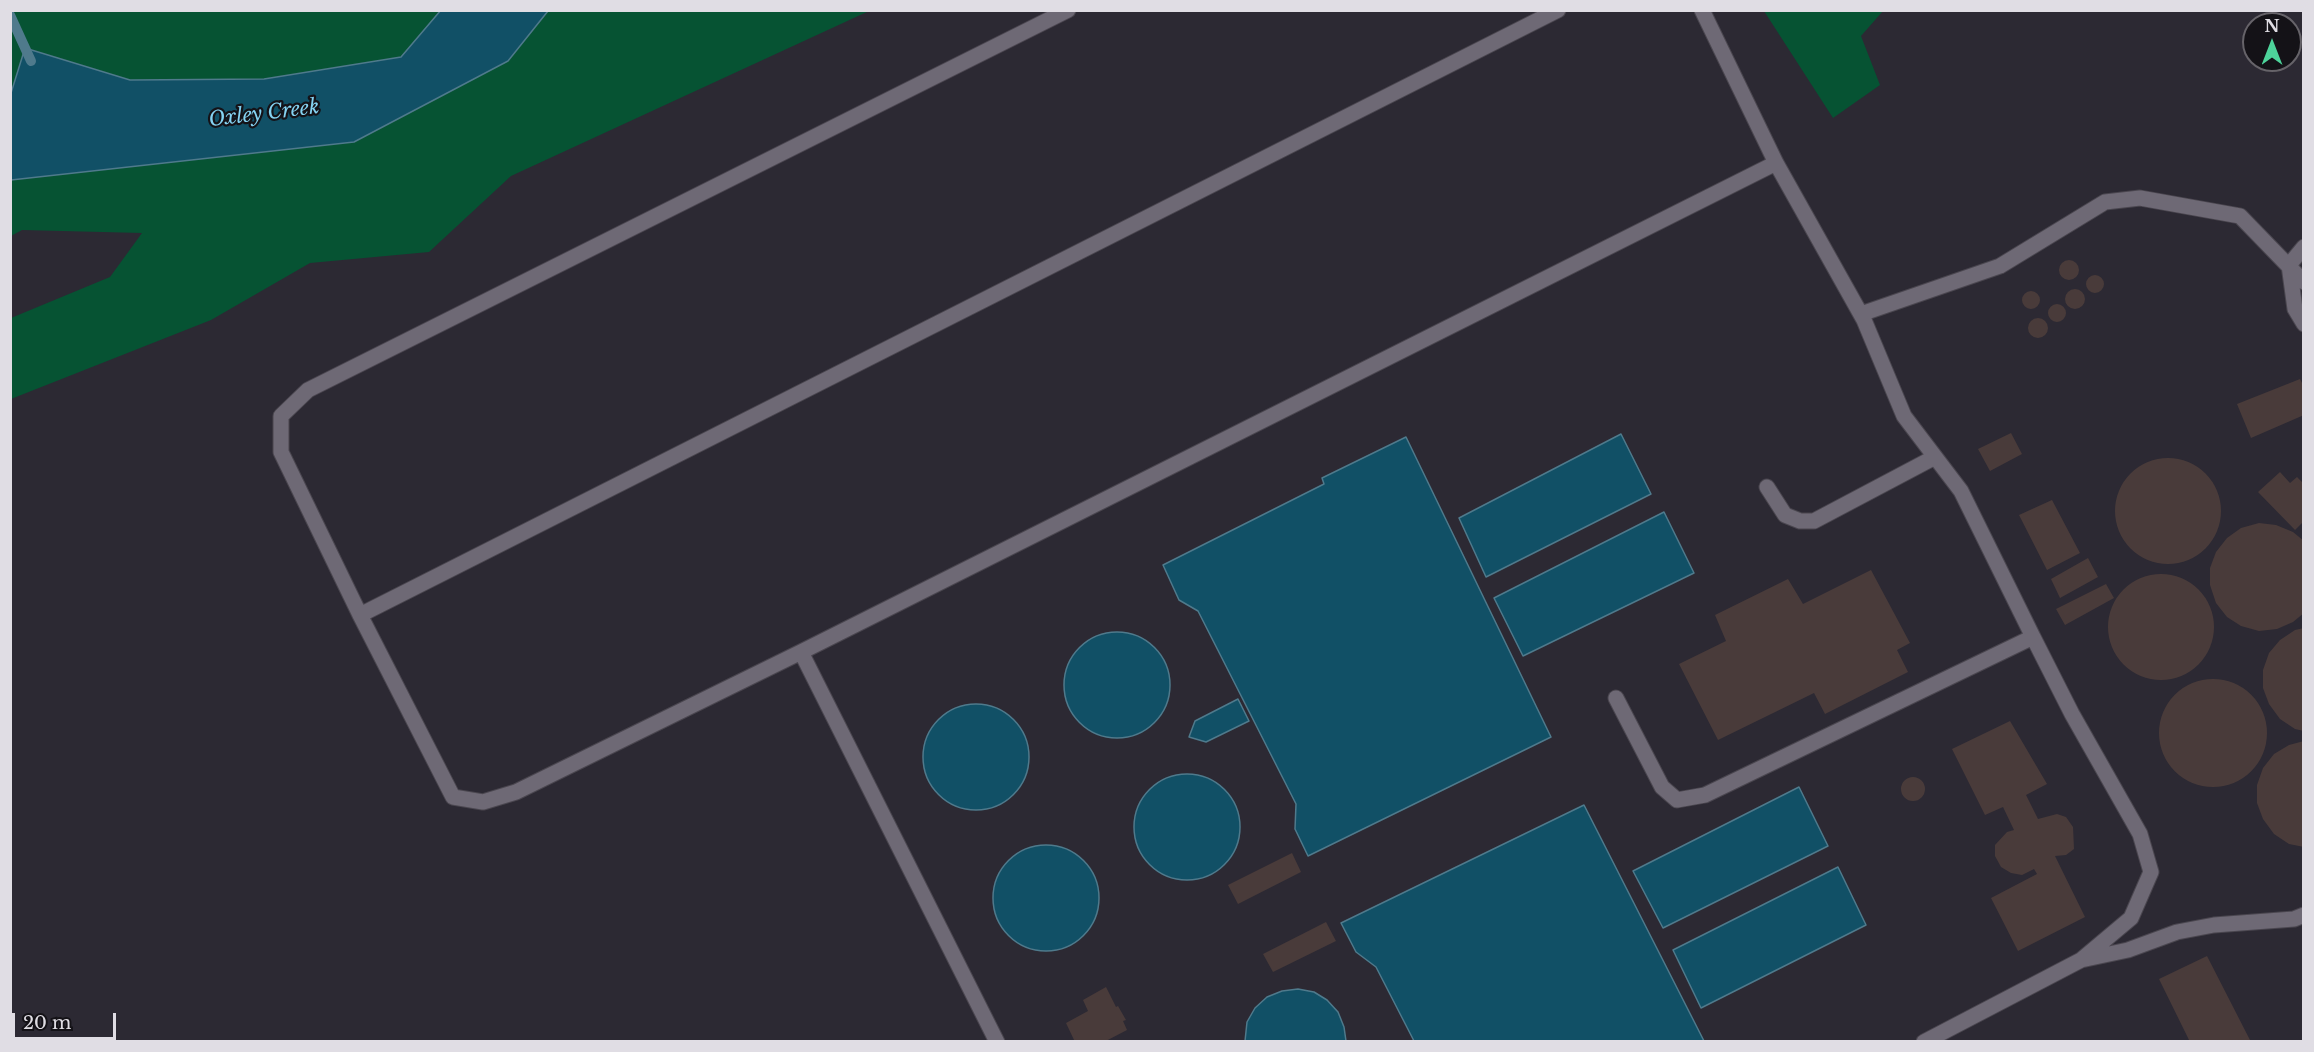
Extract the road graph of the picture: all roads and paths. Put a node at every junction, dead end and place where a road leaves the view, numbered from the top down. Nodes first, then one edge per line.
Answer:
1 (1068, 10) edge
2 (1558, 10) edge
3 (1702, 10) edge
4 (1776, 163) junction
5 (2304, 247) edge
6 (2289, 265) junction
7 (2304, 282) edge
8 (1861, 314) junction
9 (2304, 324) edge
10 (1935, 457) junction
11 (1767, 487) dead end
12 (360, 615) junction
13 (2033, 637) junction
14 (801, 652) junction
15 (1616, 698) dead end
16 (2304, 915) edge
17 (2081, 960) junction
18 (997, 1041) edge
19 (1924, 1041) edge

1 - 12 lane
2 - 12 lane
3 - 4 lane
4 - 8 lane
4 - 14 lane
5 - 6 lane
6 - 7 lane
6 - 8 lane
6 - 9 lane
8 - 10 lane
10 - 11 lane
10 - 13 lane
12 - 14 lane
13 - 15 lane
13 - 17 lane
14 - 18 lane
16 - 17 lane
17 - 19 lane

